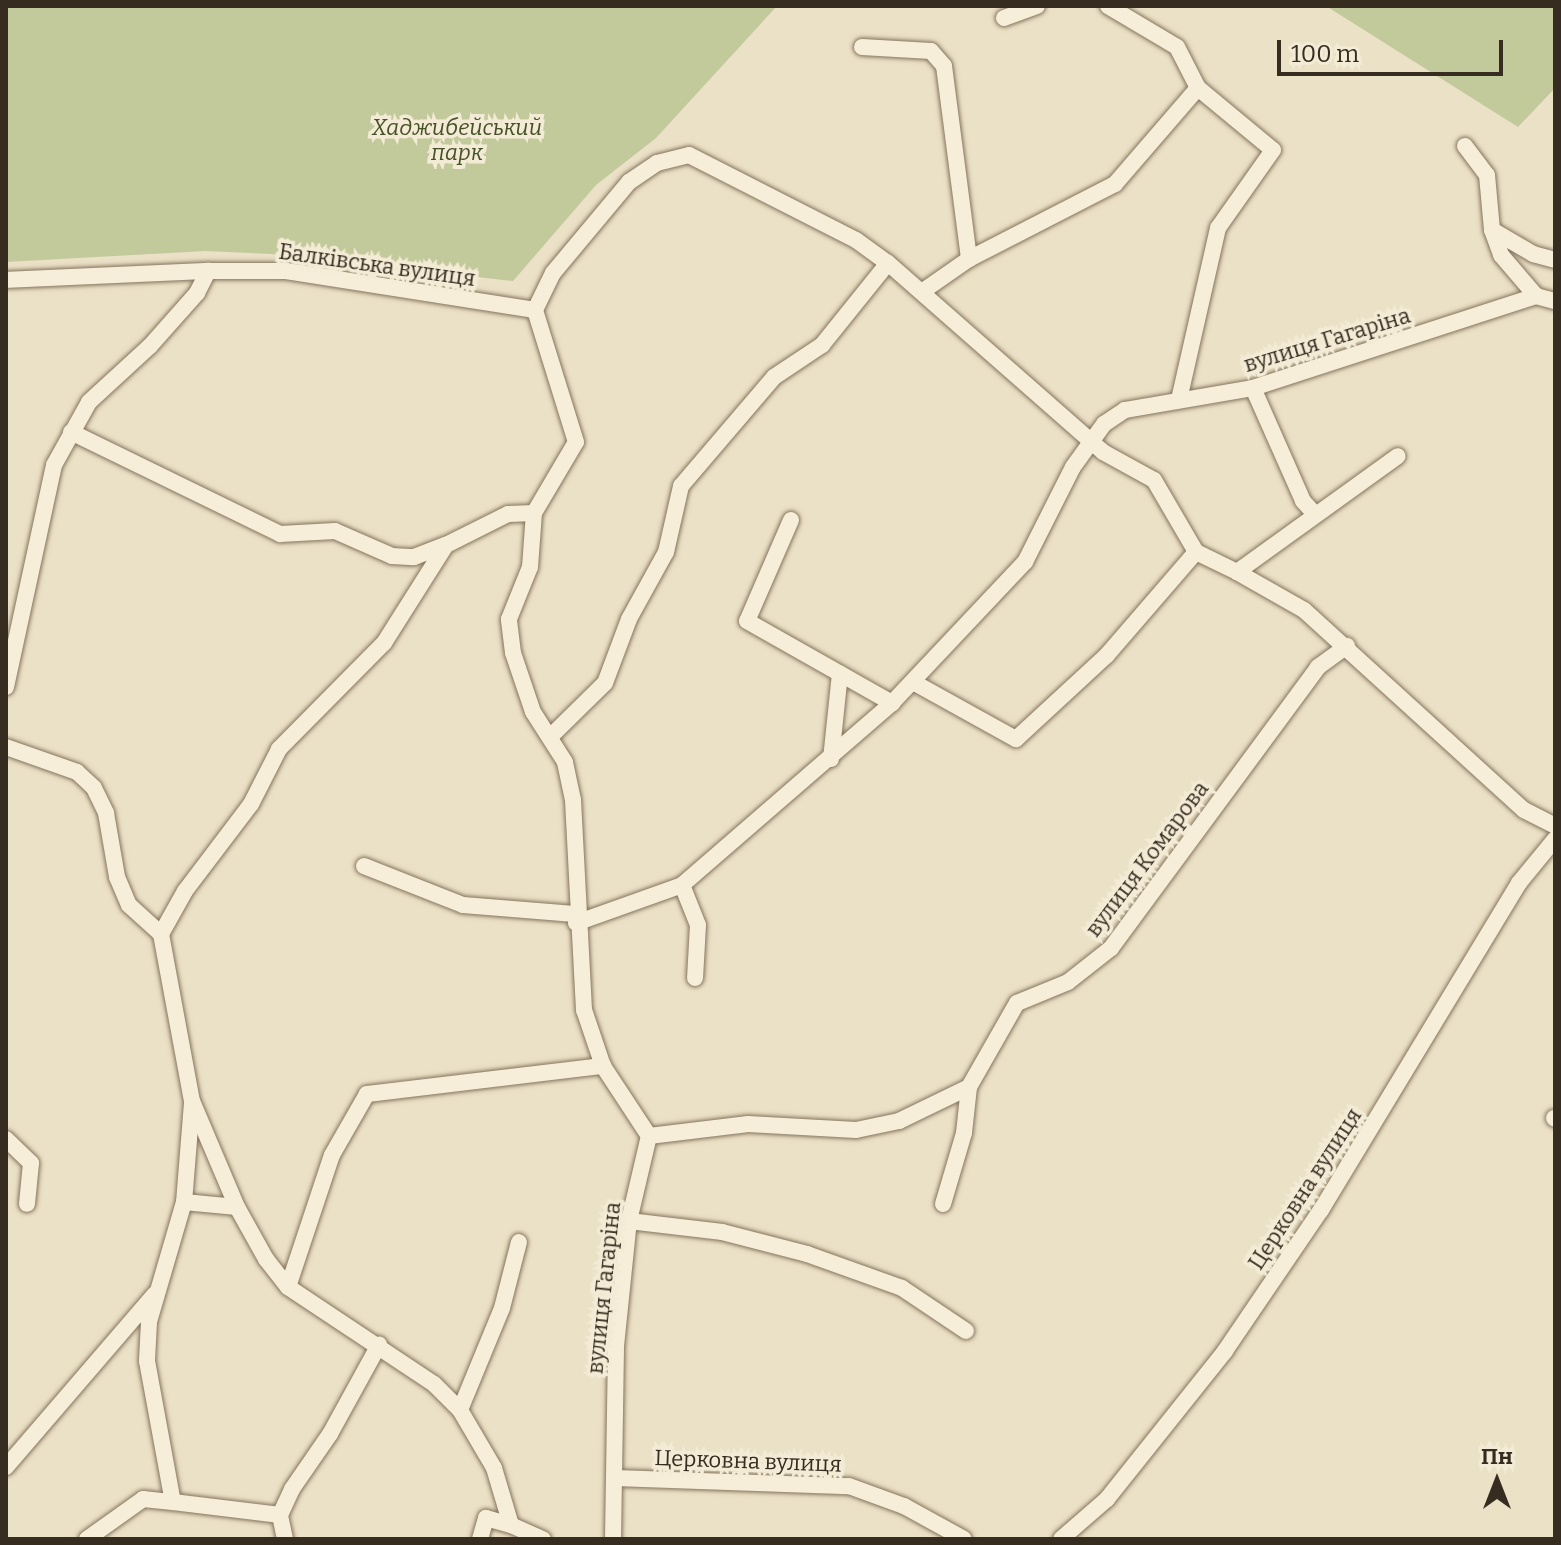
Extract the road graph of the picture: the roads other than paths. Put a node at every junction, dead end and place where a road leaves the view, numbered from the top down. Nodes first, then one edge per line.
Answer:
1 (1037, 6) edge
2 (1108, 6) edge
3 (1004, 18) dead end
4 (862, 47) dead end
5 (1198, 88) junction
6 (1465, 146) dead end
7 (1492, 230) junction
8 (969, 259) junction
9 (1555, 260) edge
10 (888, 263) junction
11 (208, 271) junction
12 (6, 280) edge
13 (923, 291) junction
14 (1536, 296) junction
15 (1555, 301) edge
16 (535, 310) junction
17 (1253, 388) junction
18 (1179, 400) junction
19 (71, 432) junction
20 (1091, 441) junction
21 (1398, 456) dead end
22 (1313, 512) junction
23 (534, 513) junction
24 (791, 520) dead end
25 (446, 545) junction
26 (1196, 552) junction
27 (1237, 572) junction
28 (1347, 646) junction
29 (840, 673) junction
30 (913, 682) junction
31 (6, 687) edge
32 (892, 703) junction
33 (550, 737) junction
34 (6, 747) edge
35 (831, 759) junction
36 (1555, 826) edge
37 (1555, 839) edge
38 (364, 866) dead end
39 (682, 885) junction
40 (576, 919) junction
41 (161, 934) junction
42 (695, 978) dead end
43 (603, 1066) junction
44 (969, 1087) junction
45 (192, 1101) junction
46 (649, 1136) junction
47 (6, 1139) edge
48 (184, 1202) junction
49 (27, 1204) dead end
50 (943, 1204) dead end
51 (237, 1207) junction
52 (629, 1221) junction
53 (519, 1242) dead end
54 (288, 1287) junction
55 (156, 1292) junction
56 (966, 1331) dead end
57 (379, 1345) junction
58 (460, 1410) junction
59 (6, 1467) edge
60 (615, 1478) junction
61 (173, 1502) junction
62 (280, 1515) junction
63 (511, 1525) junction
64 (87, 1539) edge
65 (285, 1539) edge
66 (480, 1539) edge
67 (543, 1539) edge
68 (613, 1539) edge
69 (964, 1539) edge
70 (1061, 1539) edge

1 - 3 street
2 - 5 street
4 - 8 street
5 - 8 street
5 - 18 street
6 - 7 street
7 - 9 street
7 - 14 street
8 - 13 street
10 - 13 street
10 - 16 street
10 - 33 street
11 - 12 street, Балківська вулиця
11 - 16 street, Балківська вулиця
11 - 19 street
13 - 20 street
14 - 15 street
14 - 17 street, вулиця Гагаріна
16 - 23 street
17 - 18 street, вулиця Гагаріна
17 - 22 street
18 - 20 street, вулиця Гагаріна
19 - 25 street
19 - 31 street
20 - 26 street
20 - 30 street, вулиця Гагаріна
21 - 22 street
22 - 27 street
23 - 25 street
23 - 33 street
24 - 29 street
25 - 41 street
26 - 27 street
26 - 30 street
27 - 28 street
28 - 36 street
28 - 44 street, вулиця Комарова
29 - 32 street
29 - 35 street
30 - 32 street, вулиця Гагаріна
32 - 35 street, вулиця Гагаріна
33 - 40 street
34 - 41 street
35 - 39 street, вулиця Гагаріна
37 - 70 street, Церковна вулиця
38 - 40 street
39 - 40 street, вулиця Гагаріна
39 - 42 street
40 - 43 street
41 - 45 street
43 - 46 street
43 - 54 street
44 - 46 street
44 - 50 street
45 - 48 street
45 - 51 street
46 - 52 street, вулиця Гагаріна
47 - 49 street
48 - 51 street
48 - 55 street
51 - 54 street
52 - 56 street
52 - 60 street, вулиця Гагаріна
53 - 58 street
54 - 57 street
55 - 59 street
55 - 61 street
57 - 58 street
57 - 62 street
58 - 63 street
60 - 68 street, вулиця Гагаріна
60 - 69 street, Церковна вулиця
61 - 62 street
61 - 64 street
62 - 65 street
63 - 66 street
63 - 67 street

